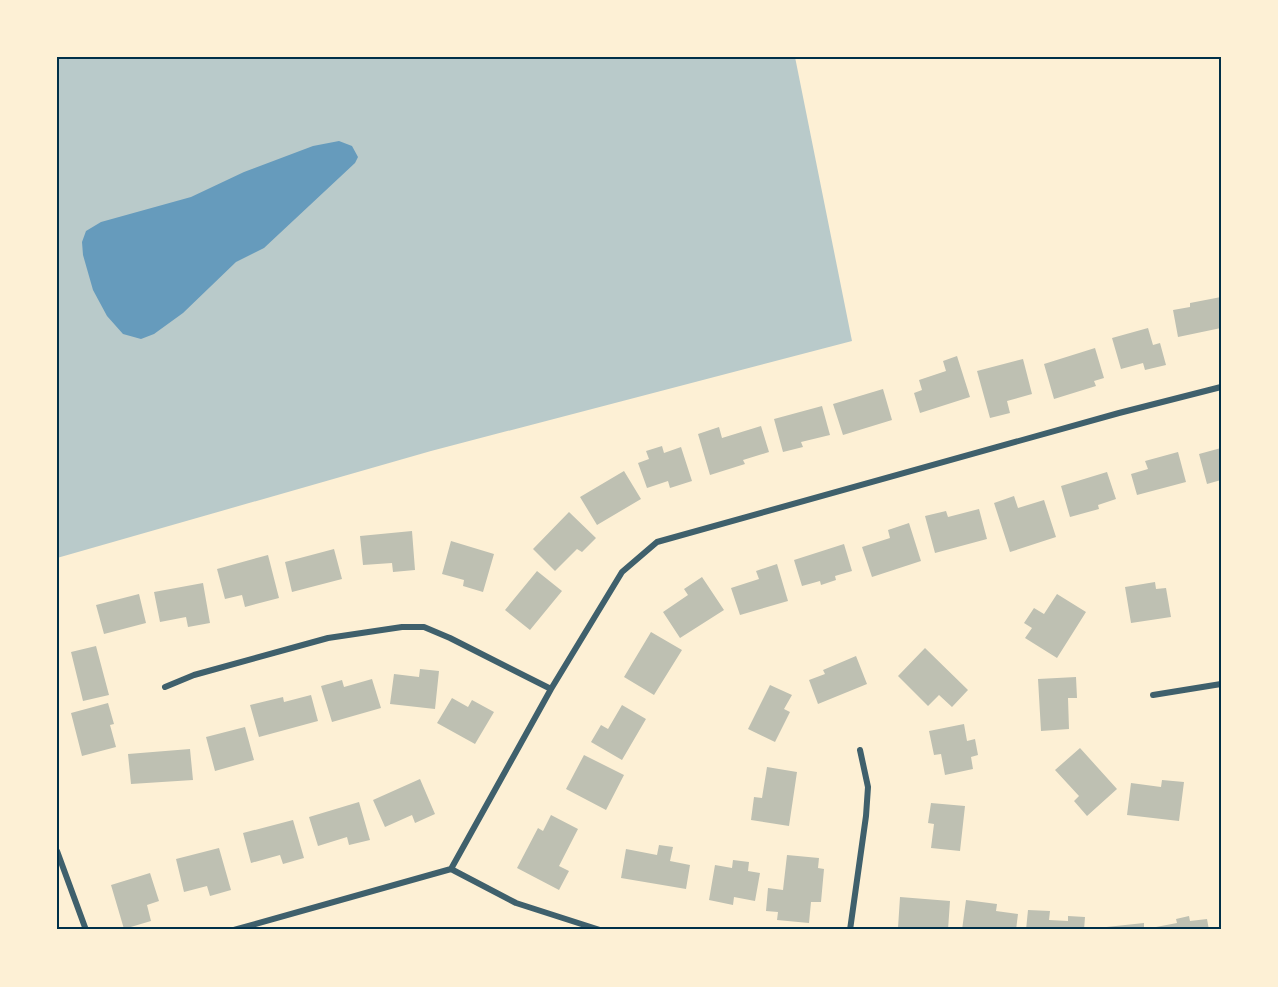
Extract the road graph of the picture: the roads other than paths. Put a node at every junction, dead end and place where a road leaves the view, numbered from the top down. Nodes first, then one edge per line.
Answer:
1 (1221, 387) edge
2 (1221, 684) edge
3 (165, 687) dead end
4 (551, 689) junction
5 (1153, 695) dead end
6 (860, 750) dead end
7 (57, 850) edge
8 (451, 868) junction
9 (86, 930) edge
10 (234, 930) edge
11 (600, 930) edge
12 (850, 930) edge

1 - 4 street
2 - 5 street
3 - 4 street
4 - 8 street
6 - 12 street
7 - 9 street
8 - 10 street
8 - 11 street

